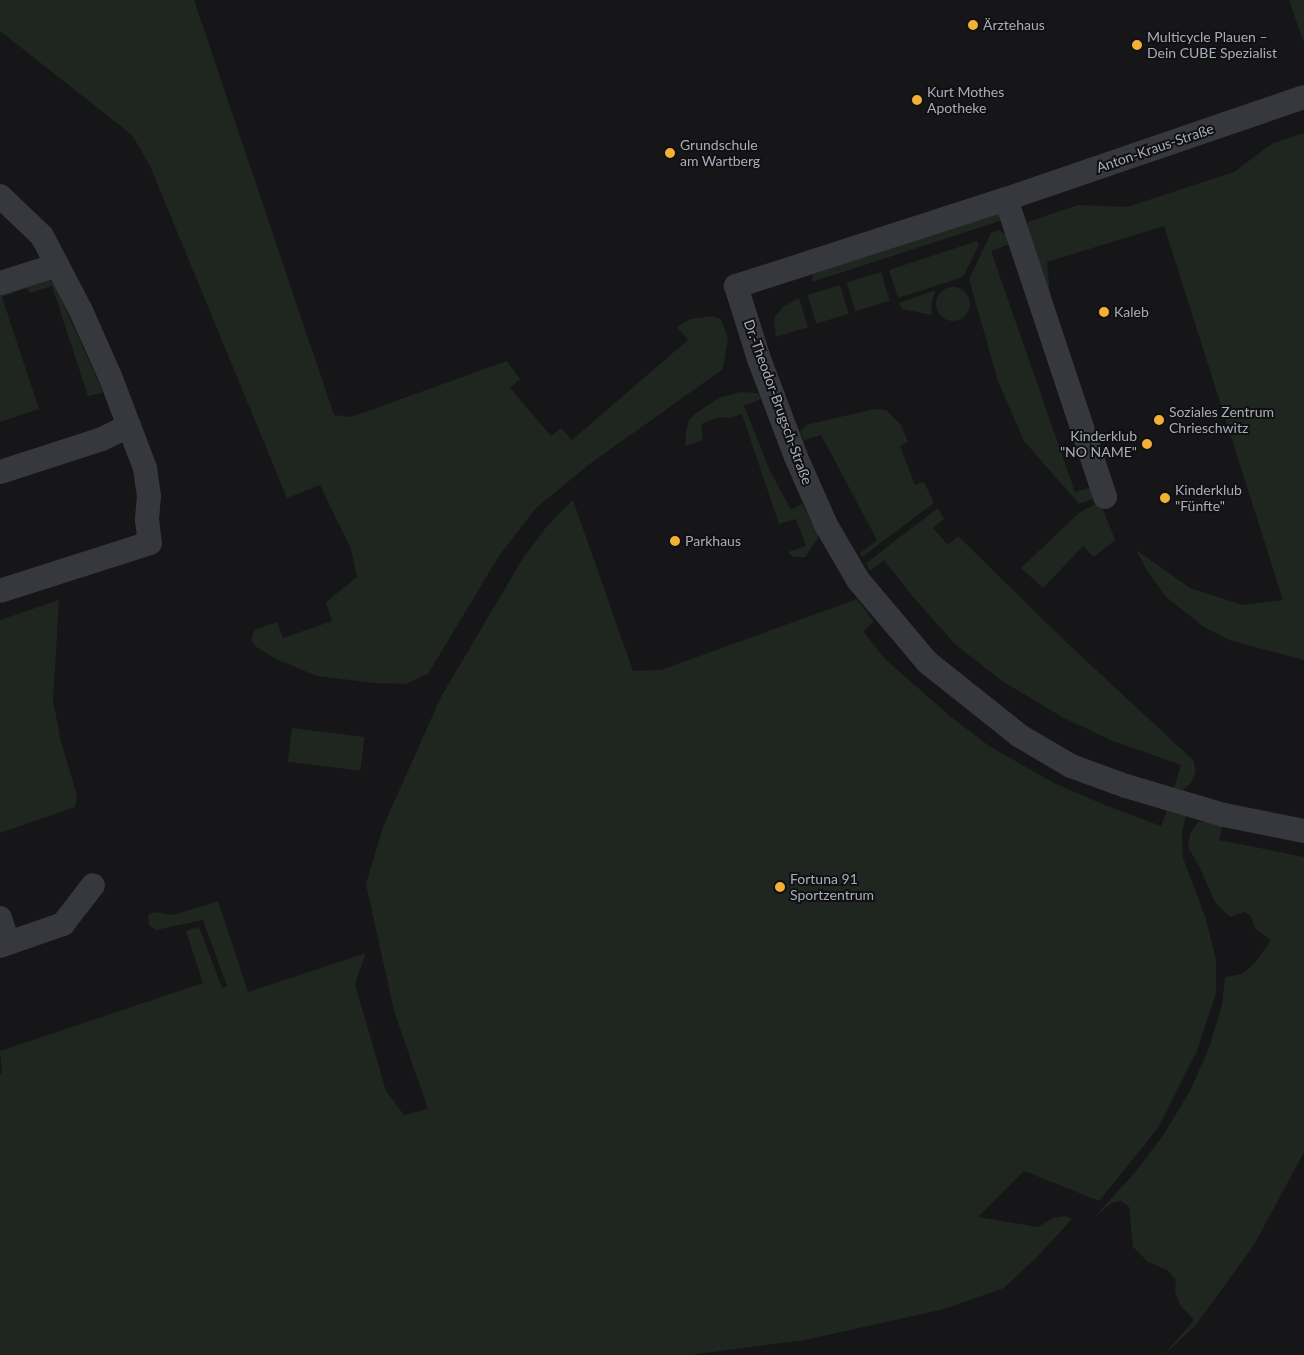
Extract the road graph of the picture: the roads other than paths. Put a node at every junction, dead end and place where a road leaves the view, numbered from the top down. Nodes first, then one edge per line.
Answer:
1 (1304, 98) edge
2 (0, 196) edge
3 (1006, 199) junction
4 (57, 265) junction
5 (0, 283) edge
6 (736, 286) joint
7 (129, 426) junction
8 (0, 472) edge
9 (1105, 497) dead end
10 (0, 591) edge
11 (1304, 831) edge
12 (93, 885) dead end
13 (0, 918) edge
14 (4, 944) edge

1 - 3 street, Anton-Kraus-Straße
2 - 4 street
3 - 6 street, Anton-Kraus-Straße
3 - 9 street
4 - 5 street
4 - 7 street
6 - 11 street, Dr.-Theodor-Brugsch-Straße
7 - 8 street
7 - 10 street
12 - 14 street
13 - 14 street

